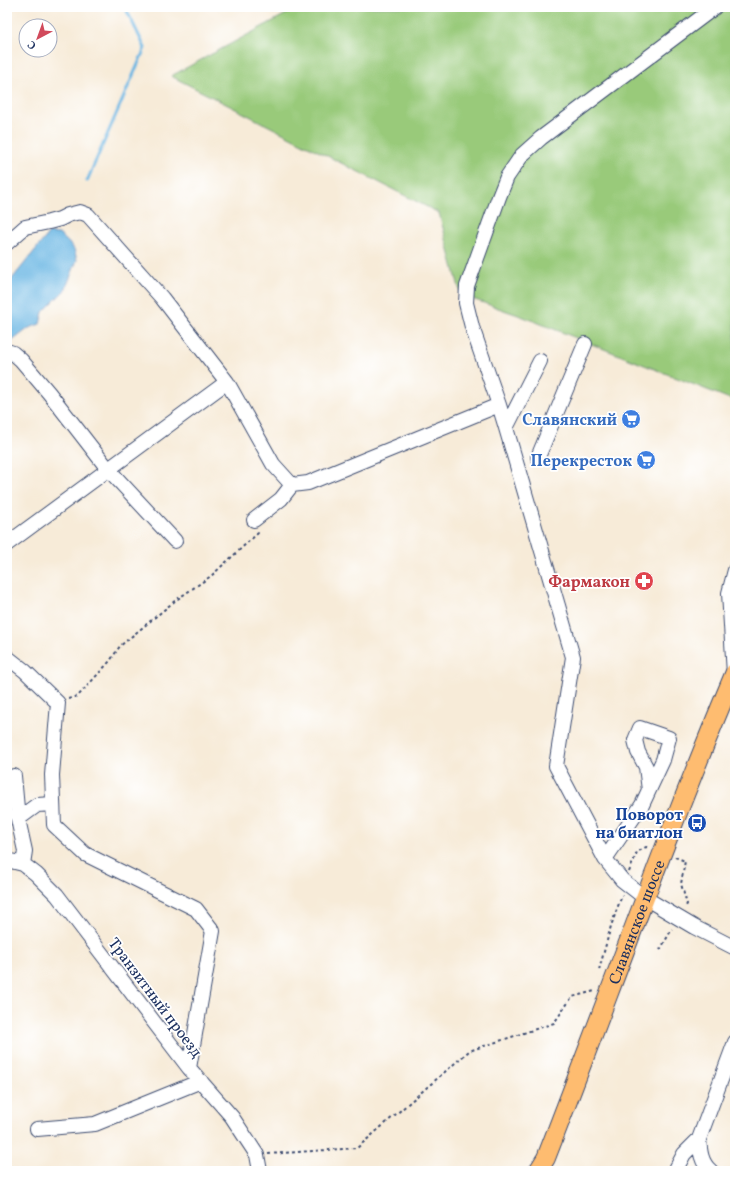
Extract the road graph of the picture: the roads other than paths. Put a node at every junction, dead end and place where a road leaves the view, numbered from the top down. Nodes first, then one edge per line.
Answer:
1 (715, 7) edge
2 (7, 243) edge
3 (585, 344) dead end
4 (7, 351) edge
5 (540, 361) dead end
6 (227, 382) junction
7 (499, 406) junction
8 (506, 428) junction
9 (538, 457) dead end
10 (108, 469) junction
11 (292, 485) junction
12 (254, 520) road end
13 (175, 541) dead end
14 (7, 544) edge
15 (735, 570) edge
16 (7, 657) edge
17 (735, 673) edge
18 (14, 776) dead end
19 (649, 790) dead end
20 (53, 804) junction
21 (18, 819) junction
22 (605, 859) junction
23 (7, 860) edge
24 (23, 864) junction
25 (645, 898) junction
26 (735, 948) edge
27 (735, 1042) edge
28 (189, 1068) junction
29 (201, 1081) junction
30 (37, 1129) dead end
31 (699, 1139) junction
32 (260, 1171) edge
33 (538, 1171) edge
34 (674, 1171) edge
35 (711, 1171) edge

1 - 7 street
2 - 6 street
3 - 9 street
4 - 10 street
5 - 8 street
6 - 10 street
6 - 11 street
7 - 8 street
7 - 11 street
8 - 22 street
10 - 13 street
10 - 14 street
11 - 12 street
15 - 17 street
16 - 20 street
17 - 25 main road, Славянское шоссе
18 - 21 street
19 - 22 street
20 - 21 street
20 - 28 street
21 - 24 street
22 - 25 street
23 - 24 street, Транзитный проезд
24 - 28 street, Транзитный проезд
25 - 26 street
25 - 33 main road, Славянское шоссе
27 - 31 street
28 - 29 street, Транзитный проезд
29 - 30 street
29 - 32 street, Транзитный проезд
31 - 34 street
31 - 35 street

